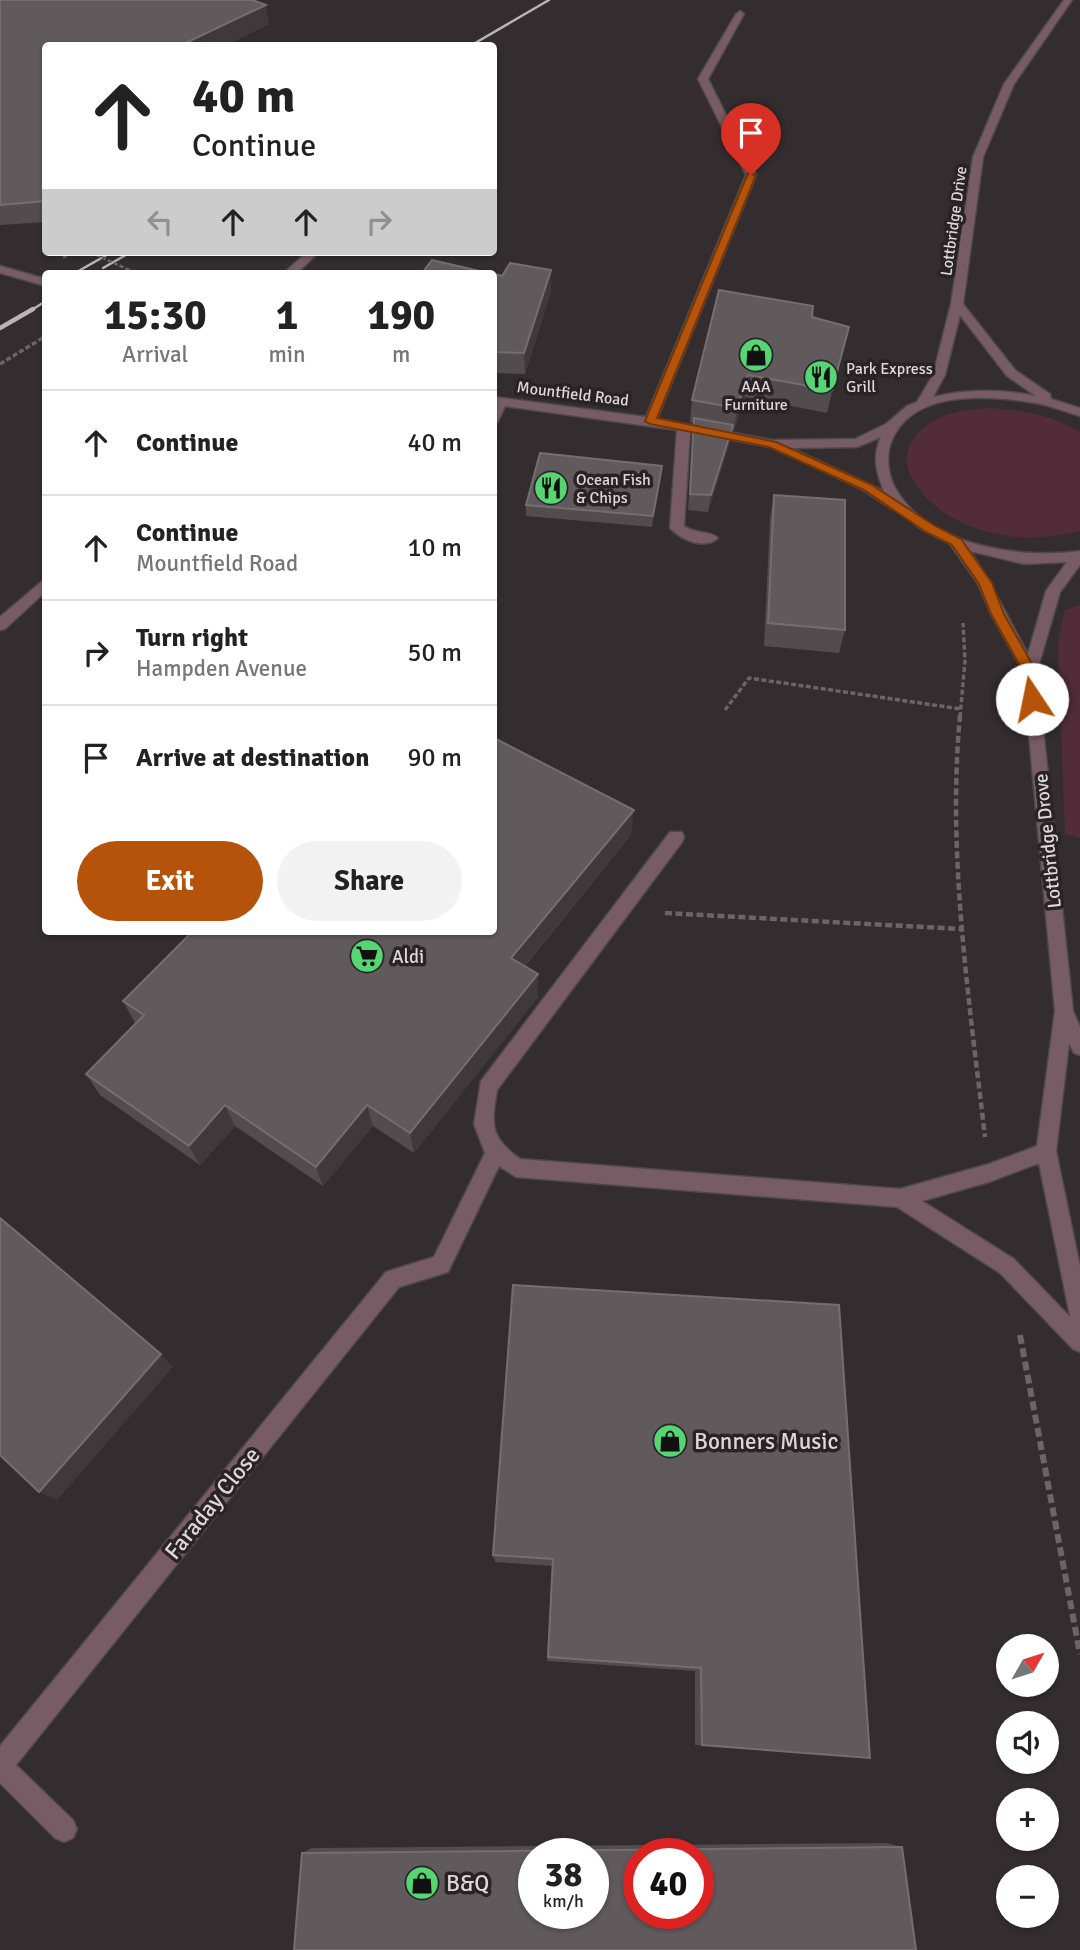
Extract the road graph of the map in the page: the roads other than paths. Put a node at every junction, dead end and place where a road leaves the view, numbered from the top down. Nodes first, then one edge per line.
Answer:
1 (1068, 0) edge
2 (740, 14) dead end
3 (309, 256) edge
4 (0, 269) edge
5 (293, 270) edge
6 (42, 282) edge
7 (957, 304) junction
8 (497, 401) edge
9 (1053, 402) junction
10 (922, 405) junction
11 (1080, 412) edge
12 (650, 421) junction
13 (893, 426) junction
14 (684, 427) junction
15 (772, 444) junction
16 (909, 513) junction
17 (711, 538) dead end
18 (956, 542) junction
19 (1079, 556) edge
20 (42, 587) edge
21 (0, 625) edge
22 (1030, 671) junction
23 (676, 837) dead end
24 (1064, 1011) junction
25 (1080, 1047) edge
26 (1046, 1151) junction
27 (495, 1153) junction
28 (900, 1198) junction
29 (1080, 1316) edge
30 (1080, 1342) edge
31 (0, 1766) edge
32 (64, 1829) dead end

1 - 7 street, Lottbridge Drive
2 - 12 street
3 - 5 street
4 - 6 street
7 - 9 street, Lottbridge Drive
7 - 10 street, Lottbridge Drive
8 - 12 street, Mountfield Road
9 - 10 street
9 - 11 street
10 - 13 street, Mountfield Road
12 - 14 street, Mountfield Road
13 - 15 street, Mountfield Road
13 - 16 street
14 - 15 street, Mountfield Road
14 - 17 street
15 - 16 street, Mountfield Road
16 - 18 street, Mountfield Road
18 - 19 street
18 - 22 street, Lottbridge Drove
19 - 22 street, Lottbridge Drove
20 - 21 street
22 - 24 street, Lottbridge Drove
23 - 27 street
24 - 25 street, Lottbridge Drove
24 - 26 street, Lottbridge Drove
26 - 28 street
26 - 29 street, Lottbridge Drove
27 - 28 street
27 - 31 street, Faraday Close
28 - 30 street
31 - 32 street, Faraday Close

